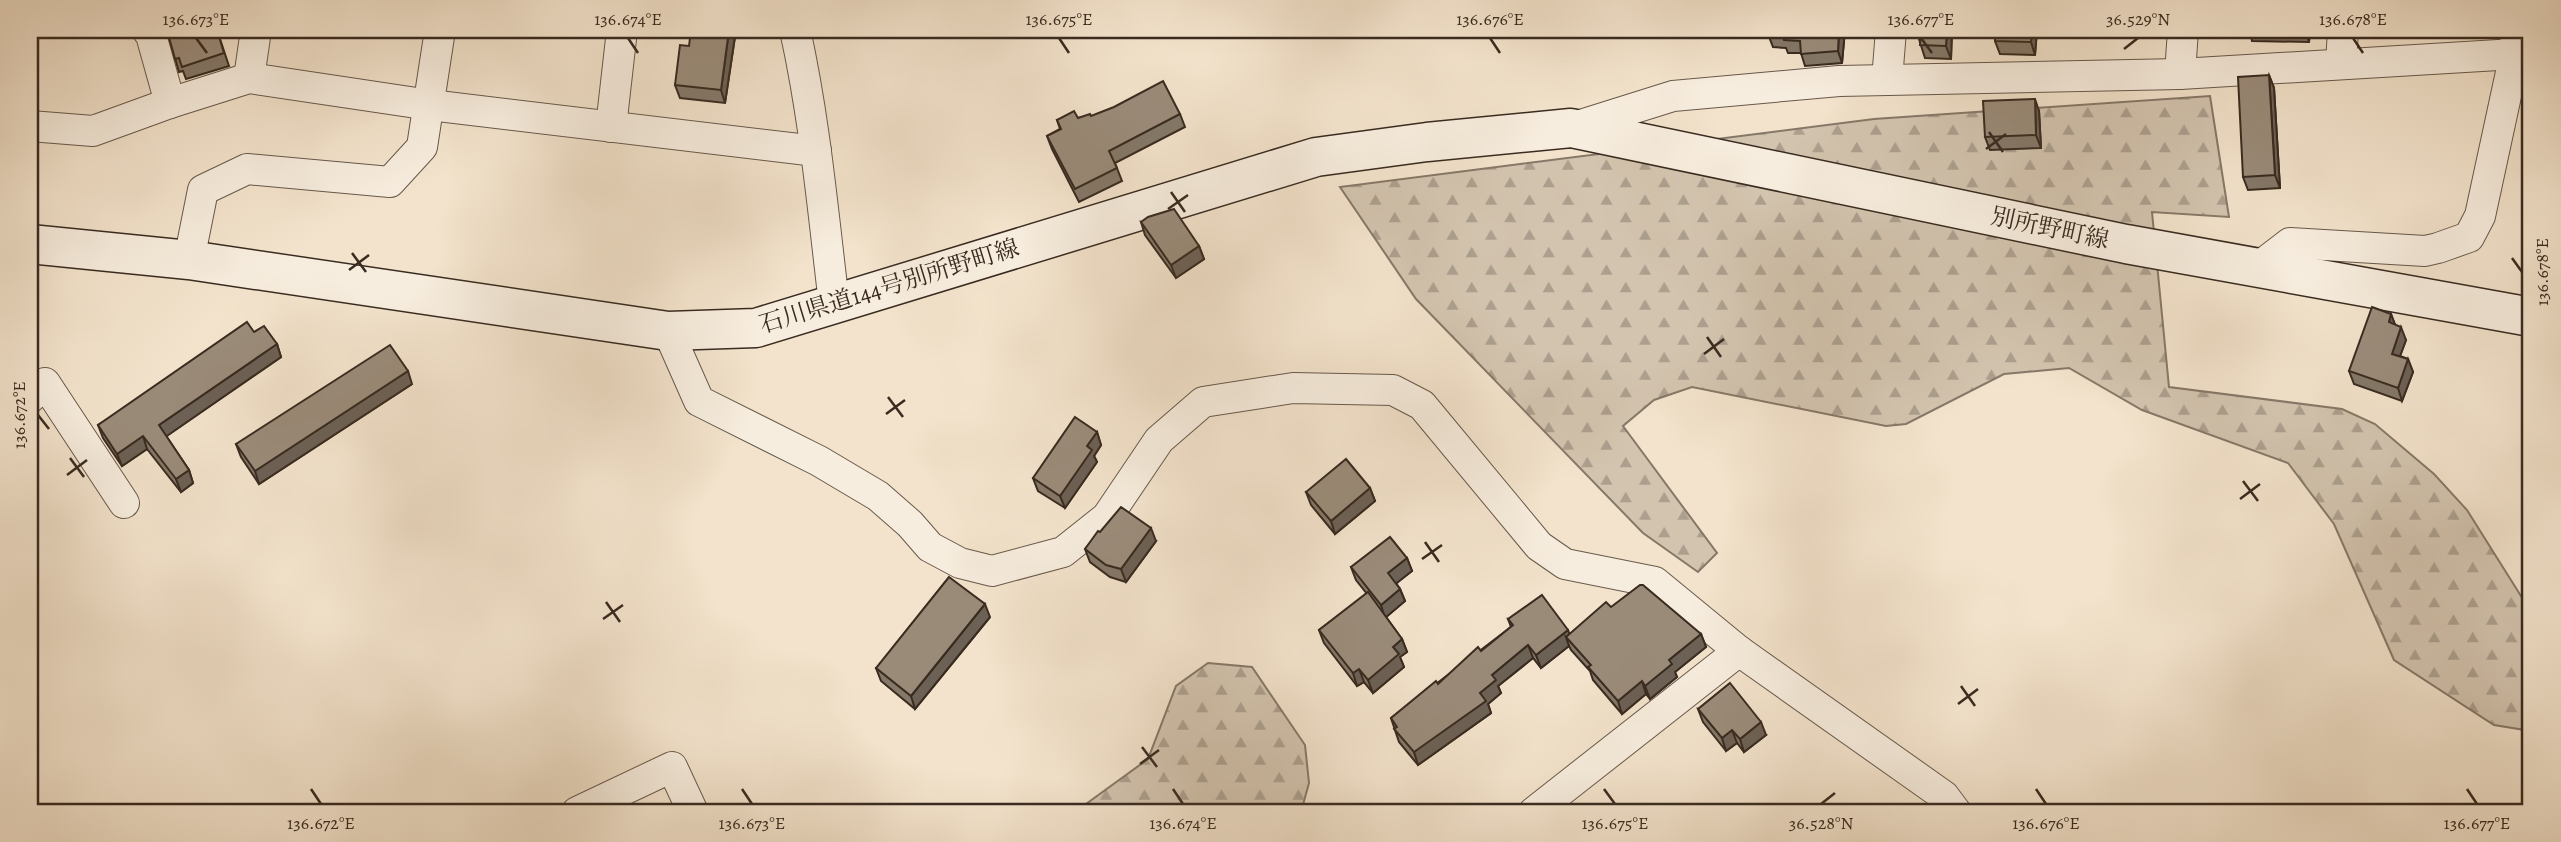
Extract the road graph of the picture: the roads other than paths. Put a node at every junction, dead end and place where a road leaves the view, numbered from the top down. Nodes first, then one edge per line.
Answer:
1 (147, 30) edge
2 (256, 30) edge
3 (440, 30) edge
4 (622, 30) edge
5 (795, 30) edge
6 (1891, 30) edge
7 (2183, 30) edge
8 (2343, 30) edge
9 (2521, 46) edge
10 (2341, 64) junction
11 (2180, 74) junction
12 (249, 78) junction
13 (1886, 80) junction
14 (170, 103) junction
15 (430, 105) junction
16 (30, 126) edge
17 (611, 127) junction
18 (1571, 128) junction
19 (816, 151) junction
20 (30, 244) edge
21 (189, 260) junction
22 (2260, 266) junction
23 (834, 303) junction
24 (2531, 317) edge
25 (668, 331) junction
26 (35, 384) edge
27 (124, 503) dead end
28 (1739, 651) junction
29 (577, 812) edge
30 (693, 812) edge
31 (1534, 812) edge
32 (1956, 812) edge

1 - 14 street
2 - 12 street
3 - 15 street
4 - 17 street
5 - 19 street
6 - 13 street
7 - 11 street
8 - 10 street
9 - 10 street
9 - 22 street
10 - 11 street
11 - 13 street
12 - 14 street
12 - 15 street
13 - 18 street
14 - 16 street
15 - 17 street
15 - 21 street
17 - 19 street
18 - 22 main road, 別所野町線
18 - 23 main road, 石川県道144号別所野町線
19 - 23 street
20 - 21 main road, 石川県道144号別所野町線
21 - 25 main road, 石川県道144号別所野町線
22 - 24 main road, 別所野町線
23 - 25 main road, 石川県道144号別所野町線
25 - 28 street
26 - 27 street
28 - 31 street
28 - 32 street
29 - 30 street

